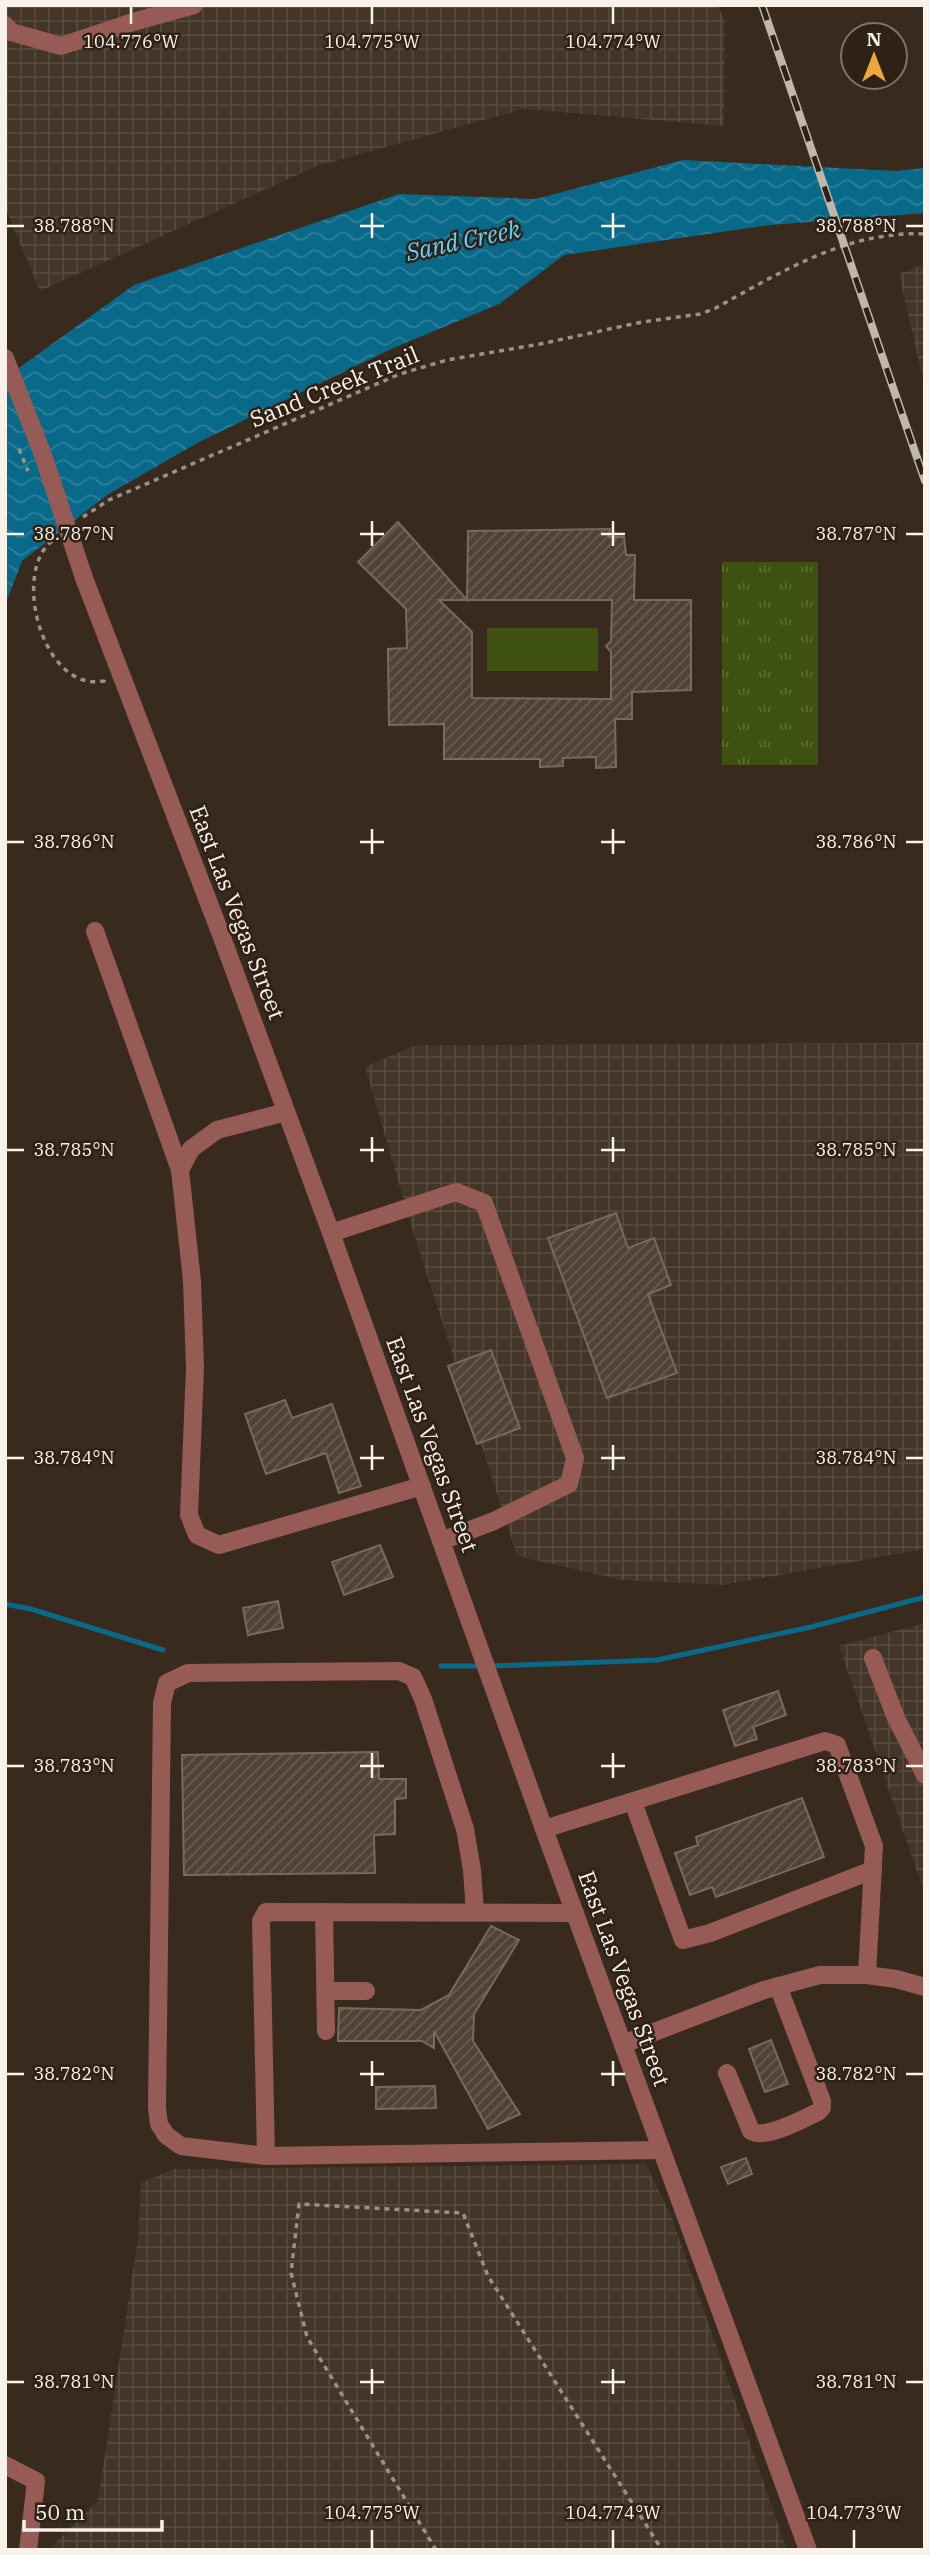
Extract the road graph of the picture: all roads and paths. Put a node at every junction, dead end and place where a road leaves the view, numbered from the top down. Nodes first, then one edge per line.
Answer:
1 (194, 5) edge
2 (5, 24) edge
3 (925, 234) edge
4 (5, 358) edge
5 (77, 521) dead end
6 (55, 538) dead end
7 (100, 669) dead end
8 (94, 931) dead end
9 (286, 1112) junction
10 (180, 1170) junction
11 (331, 1233) junction
12 (422, 1486) junction
13 (442, 1541) junction
14 (873, 1658) dead end
15 (925, 1775) edge
16 (633, 1802) junction
17 (544, 1829) junction
18 (873, 1870) junction
19 (324, 1912) junction
20 (475, 1912) junction
21 (575, 1913) junction
22 (867, 1975) junction
23 (778, 1986) junction
24 (925, 1987) edge
25 (326, 1990) junction
26 (366, 1991) dead end
27 (326, 2031) dead end
28 (623, 2044) junction
29 (727, 2073) dead end
30 (662, 2150) junction
31 (267, 2156) junction
32 (5, 2465) edge
33 (28, 2550) edge
34 (436, 2550) edge
35 (662, 2550) edge
36 (808, 2550) edge

1 - 2 street
3 - 5 path, Sand Creek Trail
4 - 9 street, East Las Vegas Street, bridge
6 - 7 path
8 - 10 street
9 - 10 street
9 - 11 street, East Las Vegas Street
10 - 12 street
11 - 12 street, East Las Vegas Street
11 - 13 street
12 - 13 street, East Las Vegas Street
13 - 17 street, East Las Vegas Street
14 - 15 street
16 - 17 street
16 - 18 street
16 - 18 street
17 - 21 street, East Las Vegas Street
18 - 22 street
19 - 20 street
19 - 25 street
19 - 31 street
20 - 21 street
20 - 31 street
21 - 28 street, East Las Vegas Street
22 - 23 street
22 - 24 street
23 - 28 street
23 - 29 street
25 - 26 street
25 - 27 street
28 - 30 street, East Las Vegas Street
30 - 31 street
30 - 36 street, East Las Vegas Street
32 - 33 street
34 - 35 path

